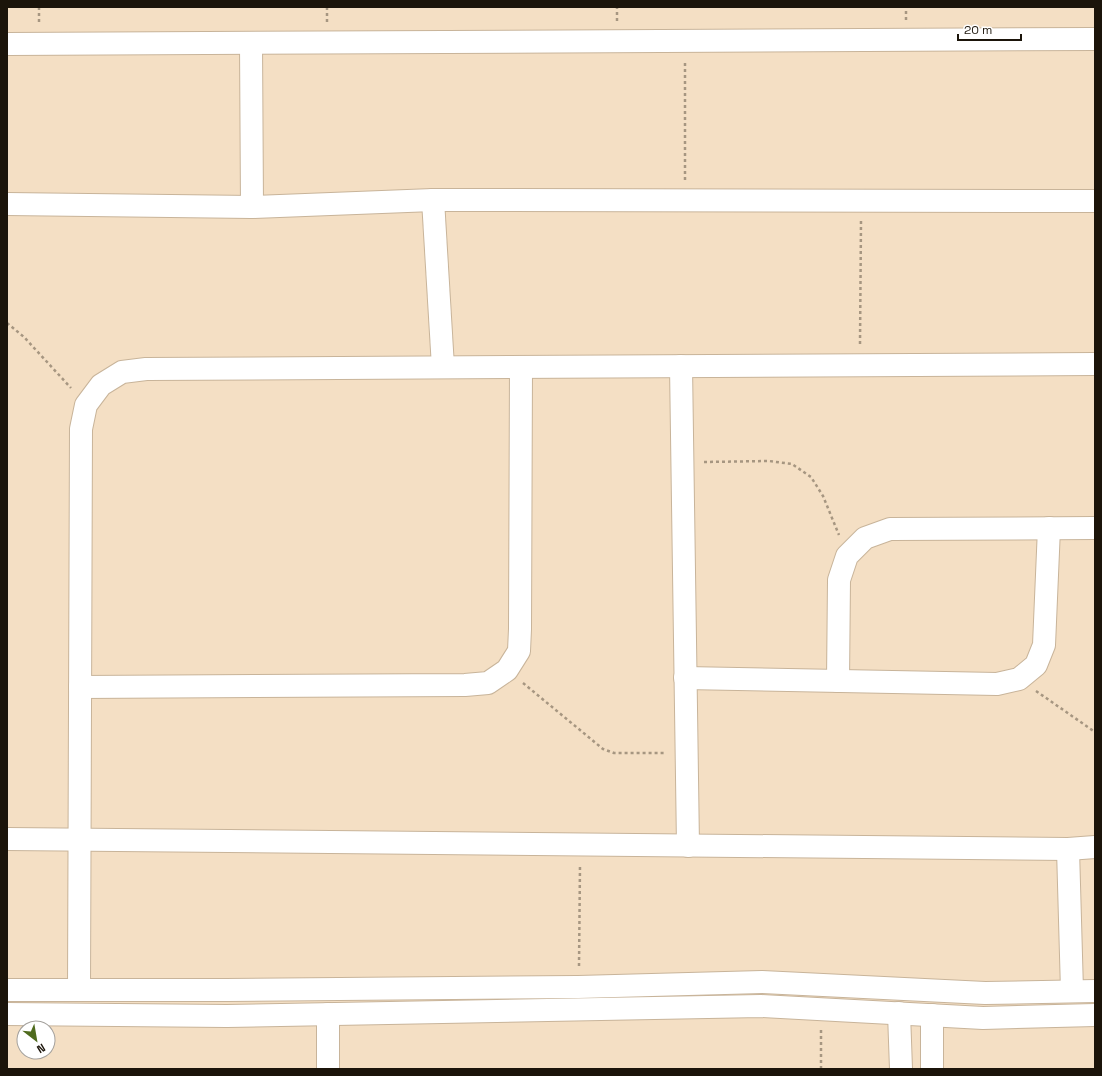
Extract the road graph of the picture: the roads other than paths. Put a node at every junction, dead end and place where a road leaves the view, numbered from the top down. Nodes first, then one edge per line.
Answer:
1 (1095, 39) edge
2 (251, 43) junction
3 (7, 44) edge
4 (433, 200) junction
5 (1095, 201) edge
6 (7, 204) edge
7 (252, 206) junction
8 (1095, 364) edge
9 (681, 366) junction
10 (443, 367) junction
11 (521, 367) junction
12 (1049, 528) junction
13 (1095, 528) edge
14 (685, 678) junction
15 (838, 681) junction
16 (80, 687) junction
17 (7, 839) edge
18 (80, 841) junction
19 (688, 846) junction
20 (1095, 847) edge
21 (1068, 849) junction
22 (7, 990) edge
23 (79, 990) junction
24 (226, 990) junction
25 (1072, 991) junction
26 (1095, 991) edge
27 (985, 993) junction
28 (899, 1013) junction
29 (7, 1014) edge
30 (328, 1014) junction
31 (932, 1015) junction
32 (1095, 1015) edge
33 (227, 1016) junction
34 (984, 1018) junction
35 (328, 1069) edge
36 (901, 1069) edge
37 (932, 1069) edge

1 - 2 street
2 - 3 street
2 - 7 street
4 - 5 street
4 - 7 street
4 - 10 street
6 - 7 street
8 - 9 street
9 - 11 street
9 - 14 street
10 - 11 street
10 - 16 street
11 - 16 street
12 - 13 street
12 - 15 street
12 - 15 street
14 - 15 street
14 - 19 street
16 - 18 street
17 - 18 street
18 - 19 street
18 - 23 street
19 - 21 street
20 - 21 street
21 - 25 street
22 - 23 street
23 - 24 street
24 - 27 street
24 - 33 street
25 - 26 street
25 - 27 street
27 - 34 street
28 - 30 street
28 - 31 street
28 - 36 street
29 - 33 street
30 - 33 street
30 - 35 street
31 - 34 street
31 - 37 street
32 - 34 street

